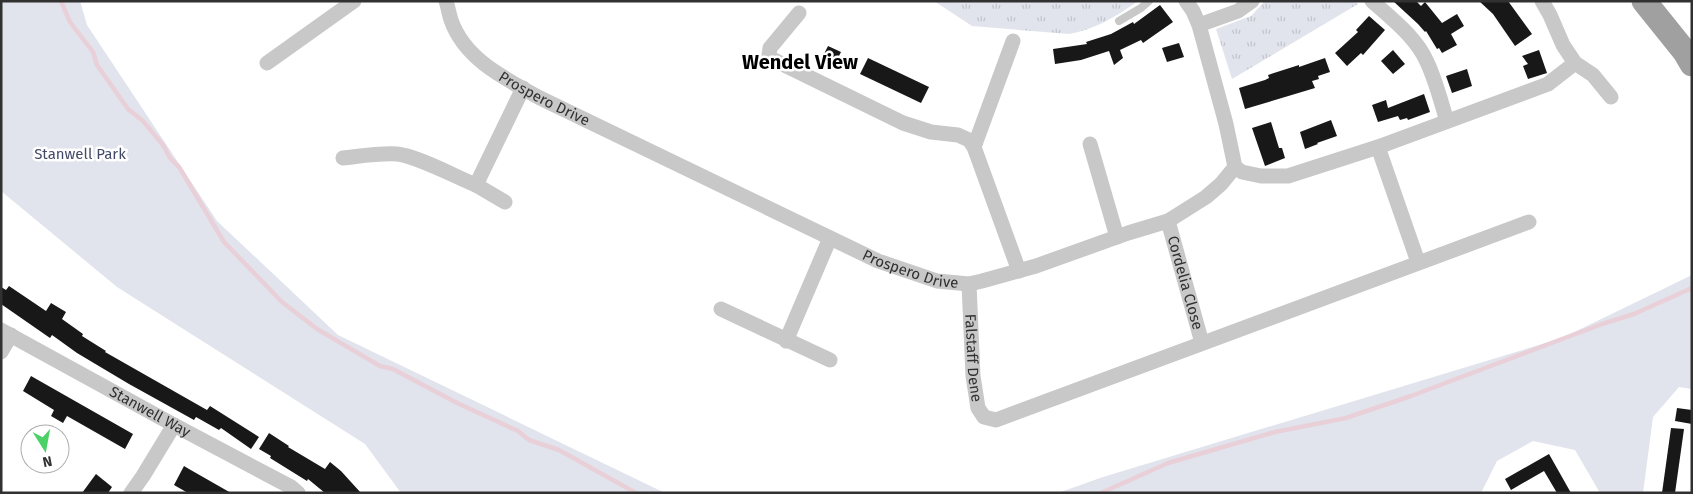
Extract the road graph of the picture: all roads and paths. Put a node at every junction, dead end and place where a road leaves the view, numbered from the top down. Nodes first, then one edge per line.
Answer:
1 (354, 1) edge
2 (446, 1) edge
3 (1149, 1) edge
4 (1186, 1) edge
5 (1252, 1) edge
6 (1372, 1) edge
7 (1542, 1) edge
8 (1644, 1) edge
9 (798, 12) dead end
10 (1118, 20) dead end
11 (1199, 25) junction
12 (1014, 41) dead end
13 (267, 63) dead end
14 (1575, 64) junction
15 (1692, 64) edge
16 (523, 88) junction
17 (1611, 97) dead end
18 (1447, 121) junction
19 (1090, 144) dead end
20 (1378, 146) junction
21 (974, 147) junction
22 (343, 158) dead end
23 (1235, 167) junction
24 (476, 185) junction
25 (505, 202) dead end
26 (1168, 221) junction
27 (1530, 222) dead end
28 (1116, 237) junction
29 (830, 238) junction
30 (1418, 262) junction
31 (1019, 271) junction
32 (969, 284) junction
33 (721, 309) dead end
34 (6, 333) edge
35 (786, 341) junction
36 (1202, 343) junction
37 (1, 352) edge
38 (830, 360) dead end
39 (174, 425) junction
40 (131, 493) edge
41 (298, 493) edge

1 - 13 street
2 - 16 street, Prospero Drive
3 - 10 lane
4 - 11 street
5 - 11 street
6 - 18 street
7 - 14 street
8 - 15 highway
9 - 21 street
11 - 23 street
12 - 21 street
14 - 17 street
14 - 18 street
16 - 24 street
16 - 29 street, Prospero Drive
18 - 20 street
19 - 28 street
20 - 23 street
20 - 30 street
21 - 31 street
22 - 24 street
23 - 26 street, Prospero Drive
24 - 25 street
26 - 28 street, Prospero Drive
26 - 36 street, Cordelia Close
27 - 30 street
28 - 31 street, Prospero Drive
29 - 32 street, Prospero Drive
29 - 35 street
30 - 36 street
31 - 32 street, Prospero Drive
32 - 36 street, Falstaff Dene
33 - 35 street
34 - 37 street
34 - 39 street, Stanwell Way
35 - 38 street
39 - 40 street
39 - 41 street, Stanwell Way

